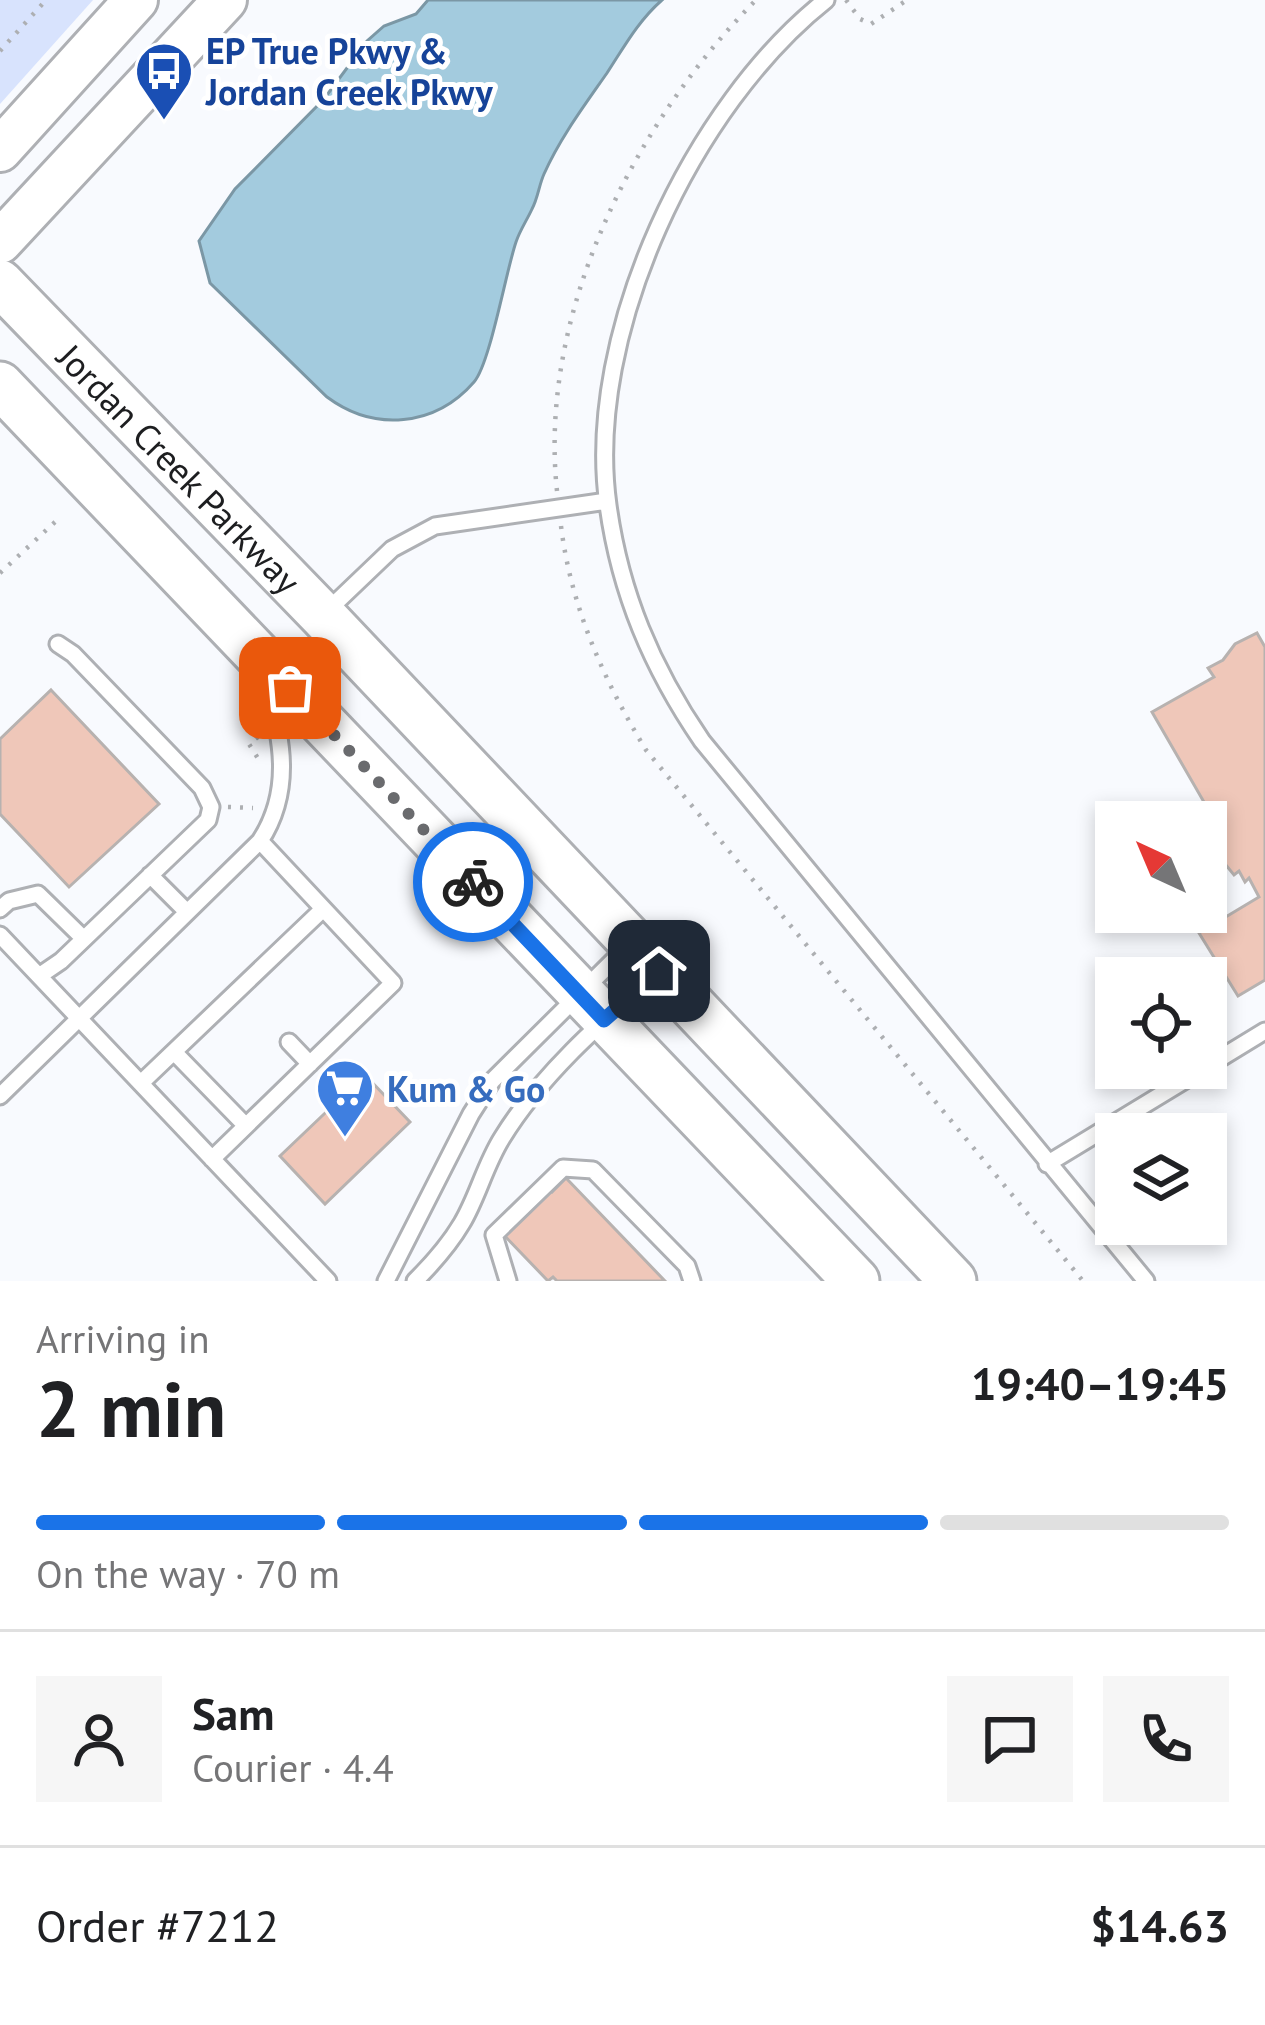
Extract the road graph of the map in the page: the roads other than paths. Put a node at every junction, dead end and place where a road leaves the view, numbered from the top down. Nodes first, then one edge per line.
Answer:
1 (136, 0) edge
2 (225, 0) edge
3 (826, 0) edge
4 (0, 150) edge
5 (0, 242) edge
6 (0, 283) edge
7 (0, 385) edge
8 (607, 501) junction
9 (322, 615) junction
10 (58, 644) dead end
11 (258, 655) junction
12 (260, 841) junction
13 (150, 874) junction
14 (0, 909) edge
15 (322, 910) junction
16 (187, 912) junction
17 (0, 935) edge
18 (84, 939) junction
19 (646, 956) junction
20 (39, 976) junction
21 (591, 1006) junction
22 (77, 1016) junction
23 (1265, 1031) edge
24 (289, 1042) dead end
25 (174, 1052) junction
26 (1227, 1054) edge
27 (310, 1064) junction
28 (141, 1083) junction
29 (1170, 1089) edge
30 (0, 1096) edge
31 (246, 1126) junction
32 (212, 1159) junction
33 (1047, 1164) junction
34 (328, 1281) edge
35 (386, 1281) edge
36 (416, 1281) edge
37 (508, 1281) edge
38 (692, 1281) edge
39 (856, 1281) edge
40 (953, 1281) edge
41 (1146, 1281) edge

1 - 4 main road
2 - 5 main road
3 - 8 lane
6 - 9 main road, Jordan Creek Parkway
7 - 11 main road, Jordan Creek Parkway
8 - 9 lane
8 - 33 lane
9 - 19 main road, Jordan Creek Parkway
10 - 13 lane
11 - 12 lane
11 - 21 main road, Jordan Creek Parkway
12 - 15 lane
12 - 16 lane
13 - 16 lane
13 - 18 lane
14 - 18 lane
15 - 25 lane
15 - 27 lane
16 - 22 lane
17 - 20 lane
18 - 20 lane
19 - 21 lane
19 - 21 lane
19 - 40 main road, Jordan Creek Parkway
20 - 22 lane
21 - 35 lane
21 - 36 lane
21 - 39 main road, Jordan Creek Parkway
22 - 28 lane
22 - 30 lane
23 - 26 lane
24 - 27 lane
25 - 28 lane
25 - 31 lane
27 - 31 lane
28 - 32 lane
29 - 33 lane
31 - 32 lane
32 - 34 lane
33 - 41 lane
37 - 38 lane

